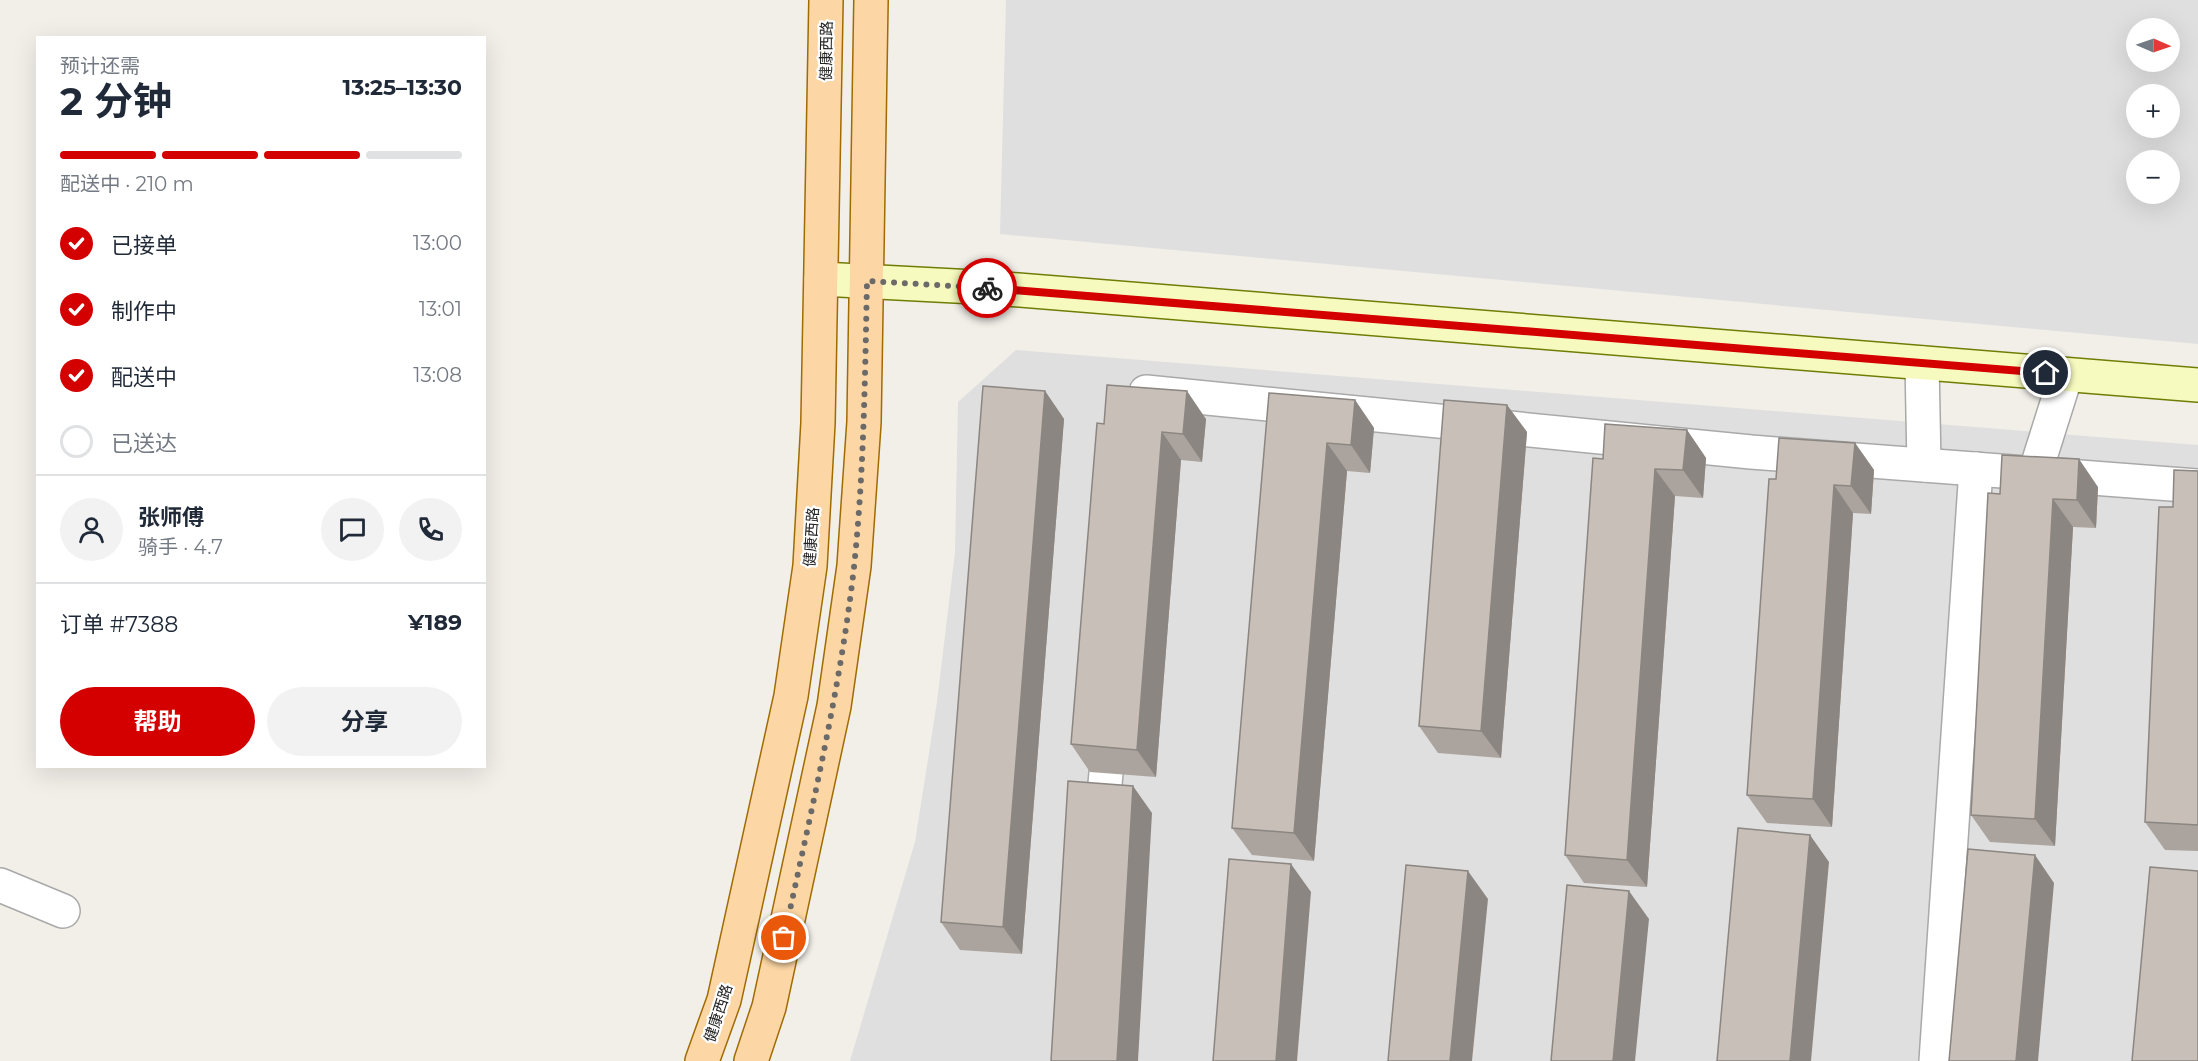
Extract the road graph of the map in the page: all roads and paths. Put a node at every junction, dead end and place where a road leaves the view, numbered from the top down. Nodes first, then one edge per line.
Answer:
1 (826, 0) edge
2 (871, 0) edge
3 (821, 279) junction
4 (867, 281) junction
5 (1922, 363) junction
6 (2066, 375) junction
7 (2198, 385) edge
8 (1136, 415) edge
9 (1924, 465) junction
10 (1976, 469) junction
11 (2035, 473) junction
12 (2198, 486) edge
13 (1112, 697) edge
14 (1098, 861) edge
15 (0, 885) edge
16 (63, 911) dead end
17 (702, 1061) edge
18 (751, 1061) edge
19 (1936, 1061) edge

1 - 3 main road, 健康西路
2 - 4 main road
3 - 4 street
3 - 17 main road, 健康西路
4 - 5 street
4 - 18 main road
5 - 6 street
5 - 9 street
6 - 7 street
6 - 11 street
8 - 9 street
9 - 10 street
10 - 11 street
10 - 19 street
11 - 12 street
13 - 14 street
15 - 16 street

